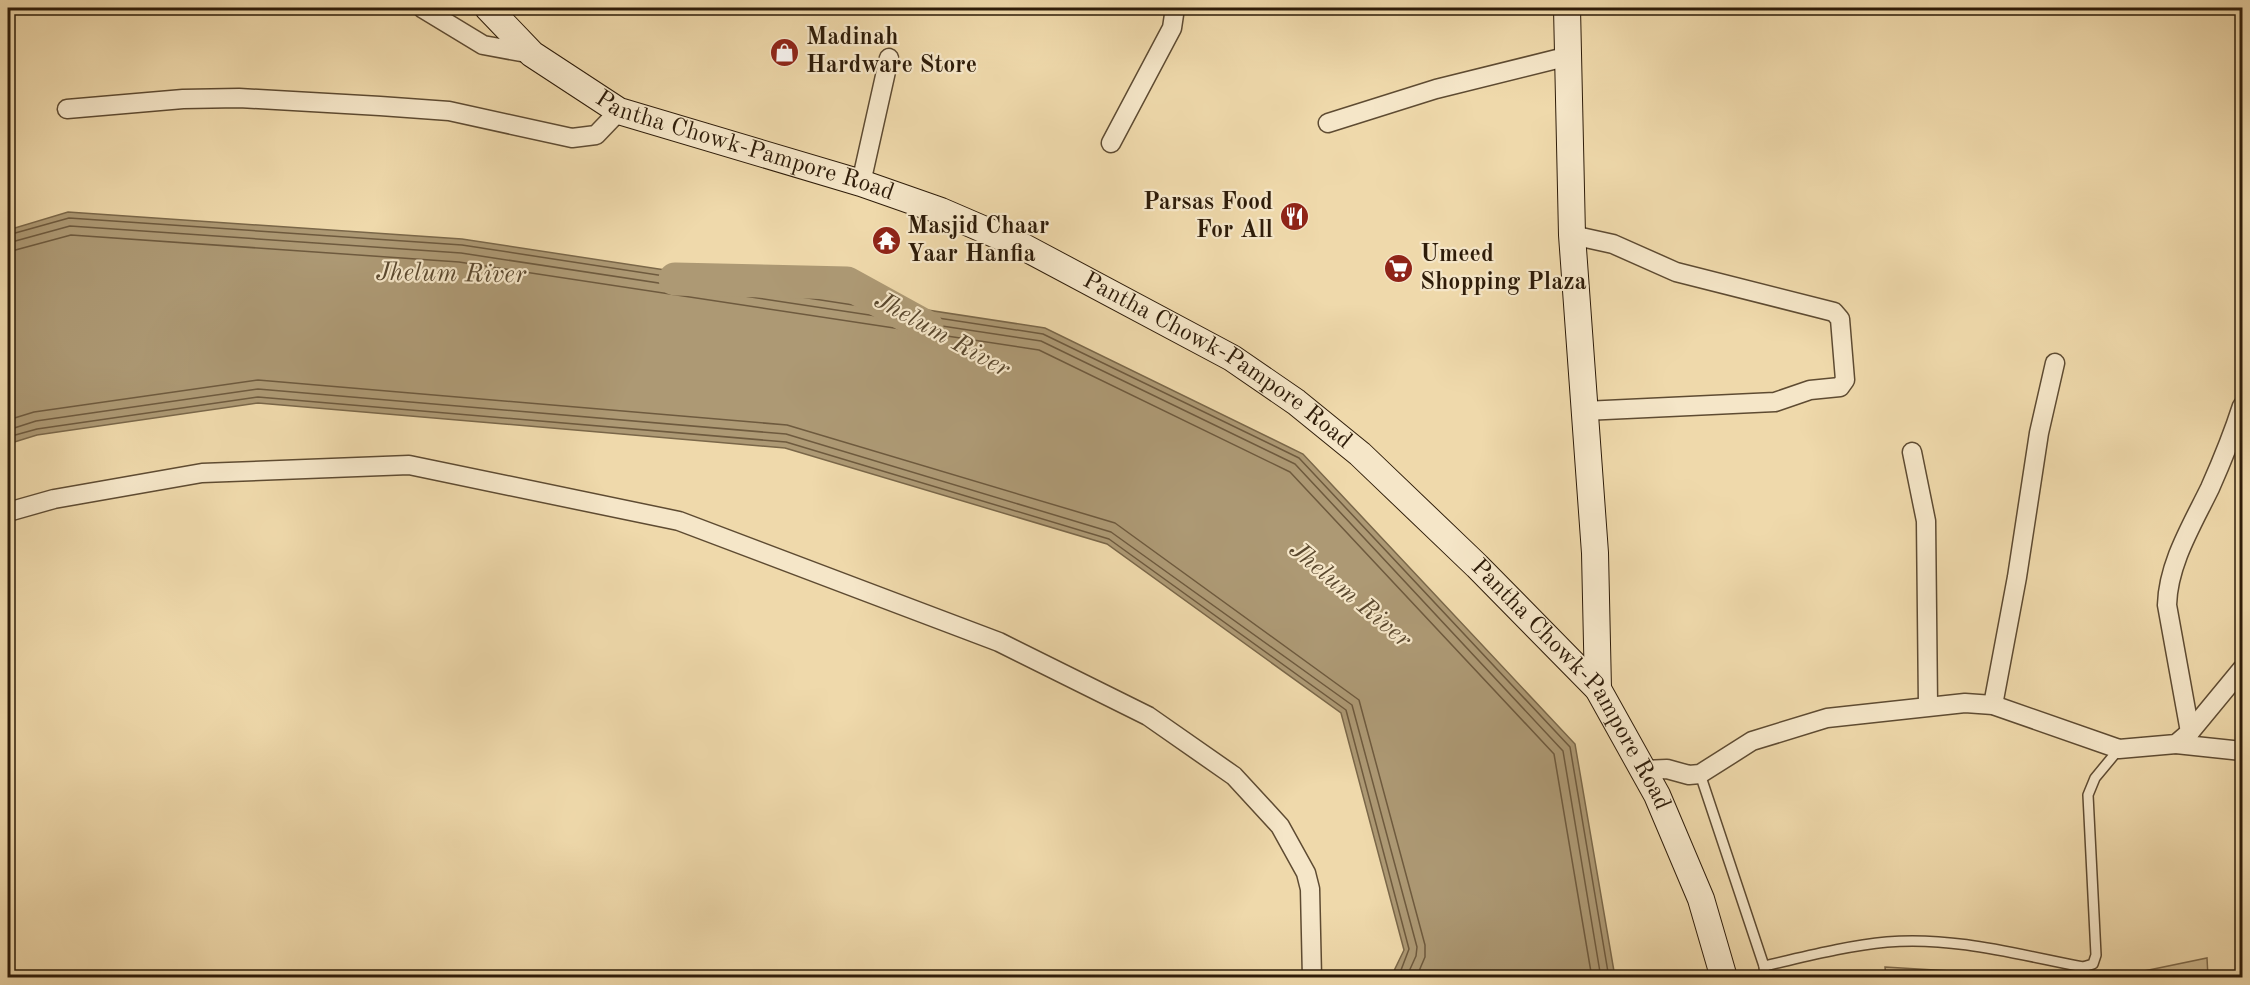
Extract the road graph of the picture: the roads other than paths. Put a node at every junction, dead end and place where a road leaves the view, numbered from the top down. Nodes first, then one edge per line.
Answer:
1 (422, 8) edge
2 (488, 8) edge
3 (1175, 8) edge
4 (1566, 8) edge
5 (532, 54) junction
6 (1569, 57) junction
7 (889, 58) dead end
8 (67, 110) dead end
9 (619, 111) junction
10 (1328, 123) dead end
11 (1111, 142) dead end
12 (861, 183) junction
13 (1572, 235) junction
14 (2055, 363) dead end
15 (2242, 406) edge
16 (1584, 411) junction
17 (1912, 452) dead end
18 (8, 512) edge
19 (2242, 669) edge
20 (1598, 689) junction
21 (1928, 705) junction
22 (1994, 705) junction
23 (2183, 738) junction
24 (2119, 749) junction
25 (2242, 751) edge
26 (1643, 770) junction
27 (1700, 774) junction
28 (1764, 966) junction
29 (1312, 978) edge
30 (1724, 978) edge
31 (1765, 978) edge

1 - 5 street
2 - 5 main road, Pantha Chowk-Pampore Road
3 - 11 street
4 - 6 main road
5 - 9 main road, Pantha Chowk-Pampore Road
6 - 10 street
6 - 13 main road
7 - 12 street
8 - 9 street
9 - 12 main road, Pantha Chowk-Pampore Road
12 - 20 main road, Pantha Chowk-Pampore Road
13 - 16 main road
13 - 16 street
14 - 22 street
15 - 23 street
16 - 20 main road
17 - 21 street
18 - 29 street
19 - 23 street
20 - 26 main road, Pantha Chowk-Pampore Road
21 - 22 street
21 - 27 street
22 - 24 street
23 - 24 street
23 - 25 street
24 - 28 lane
26 - 27 street
26 - 30 main road, Pantha Chowk-Pampore Road
27 - 28 lane
28 - 31 lane

